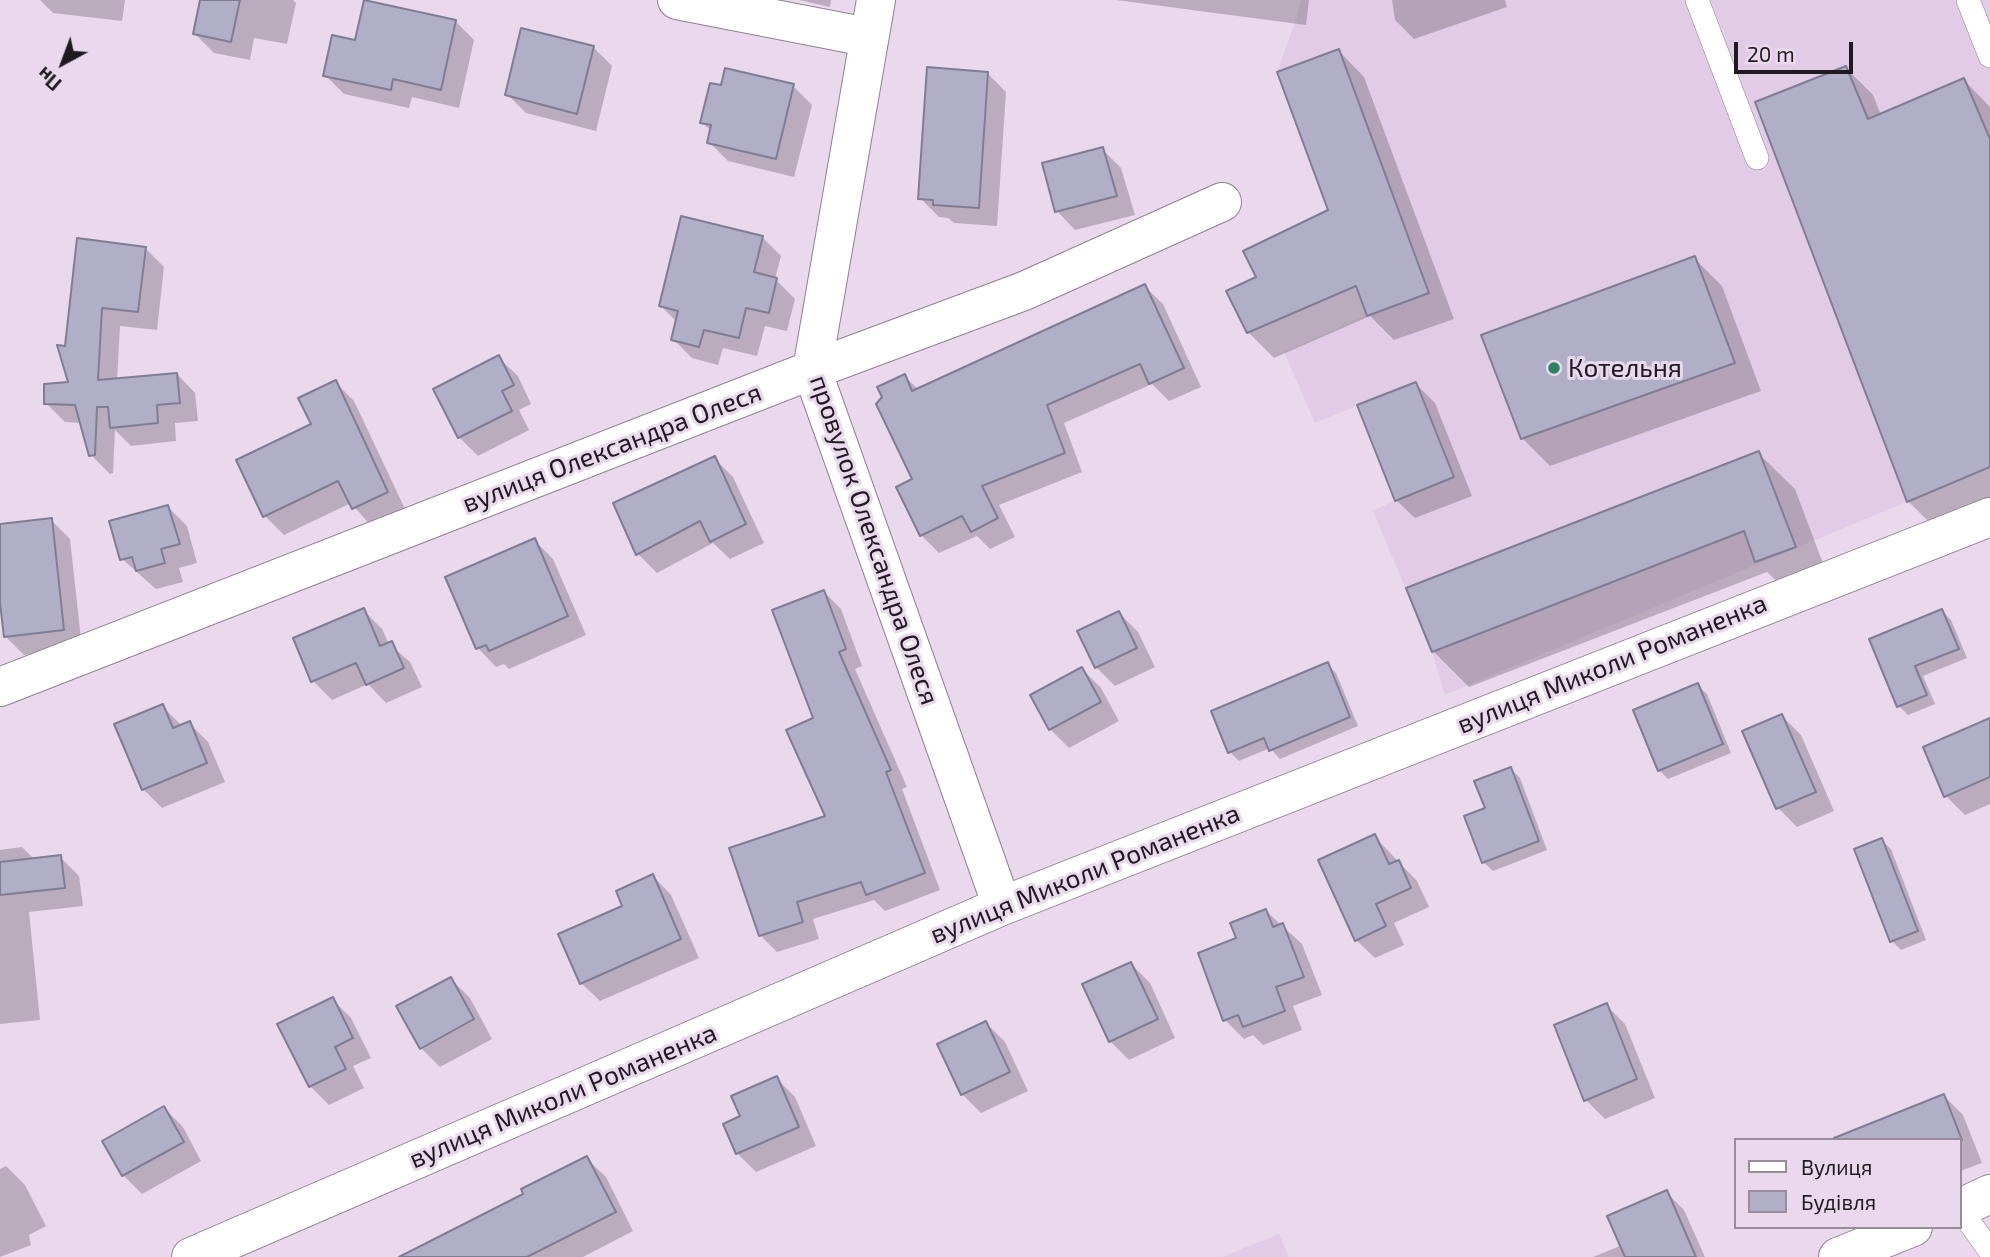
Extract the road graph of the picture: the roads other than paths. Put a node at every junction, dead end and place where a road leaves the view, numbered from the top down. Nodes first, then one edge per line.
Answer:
1 (677, 0) edge
2 (876, 0) edge
3 (1697, 0) edge
4 (1968, 0) edge
5 (867, 37) junction
6 (1990, 56) edge
7 (1757, 158) dead end
8 (1222, 202) dead end
9 (812, 370) junction
10 (1990, 517) edge
11 (0, 687) edge
12 (1002, 906) junction
13 (1990, 1194) edge
14 (1962, 1207) edge
15 (1962, 1211) edge
16 (1908, 1229) edge
17 (1990, 1251) edge
18 (191, 1257) edge
19 (1838, 1257) edge

1 - 5 street
2 - 5 street, провулок Олександра Олеся
3 - 7 lane
4 - 6 lane
5 - 9 street, провулок Олександра Олеся
8 - 9 street, вулиця Олександра Олеся
9 - 11 street, вулиця Олександра Олеся
9 - 12 street, провулок Олександра Олеся
10 - 12 street, вулиця Миколи Романенка
12 - 18 street, вулиця Миколи Романенка
13 - 14 street
15 - 17 lane
16 - 19 street

